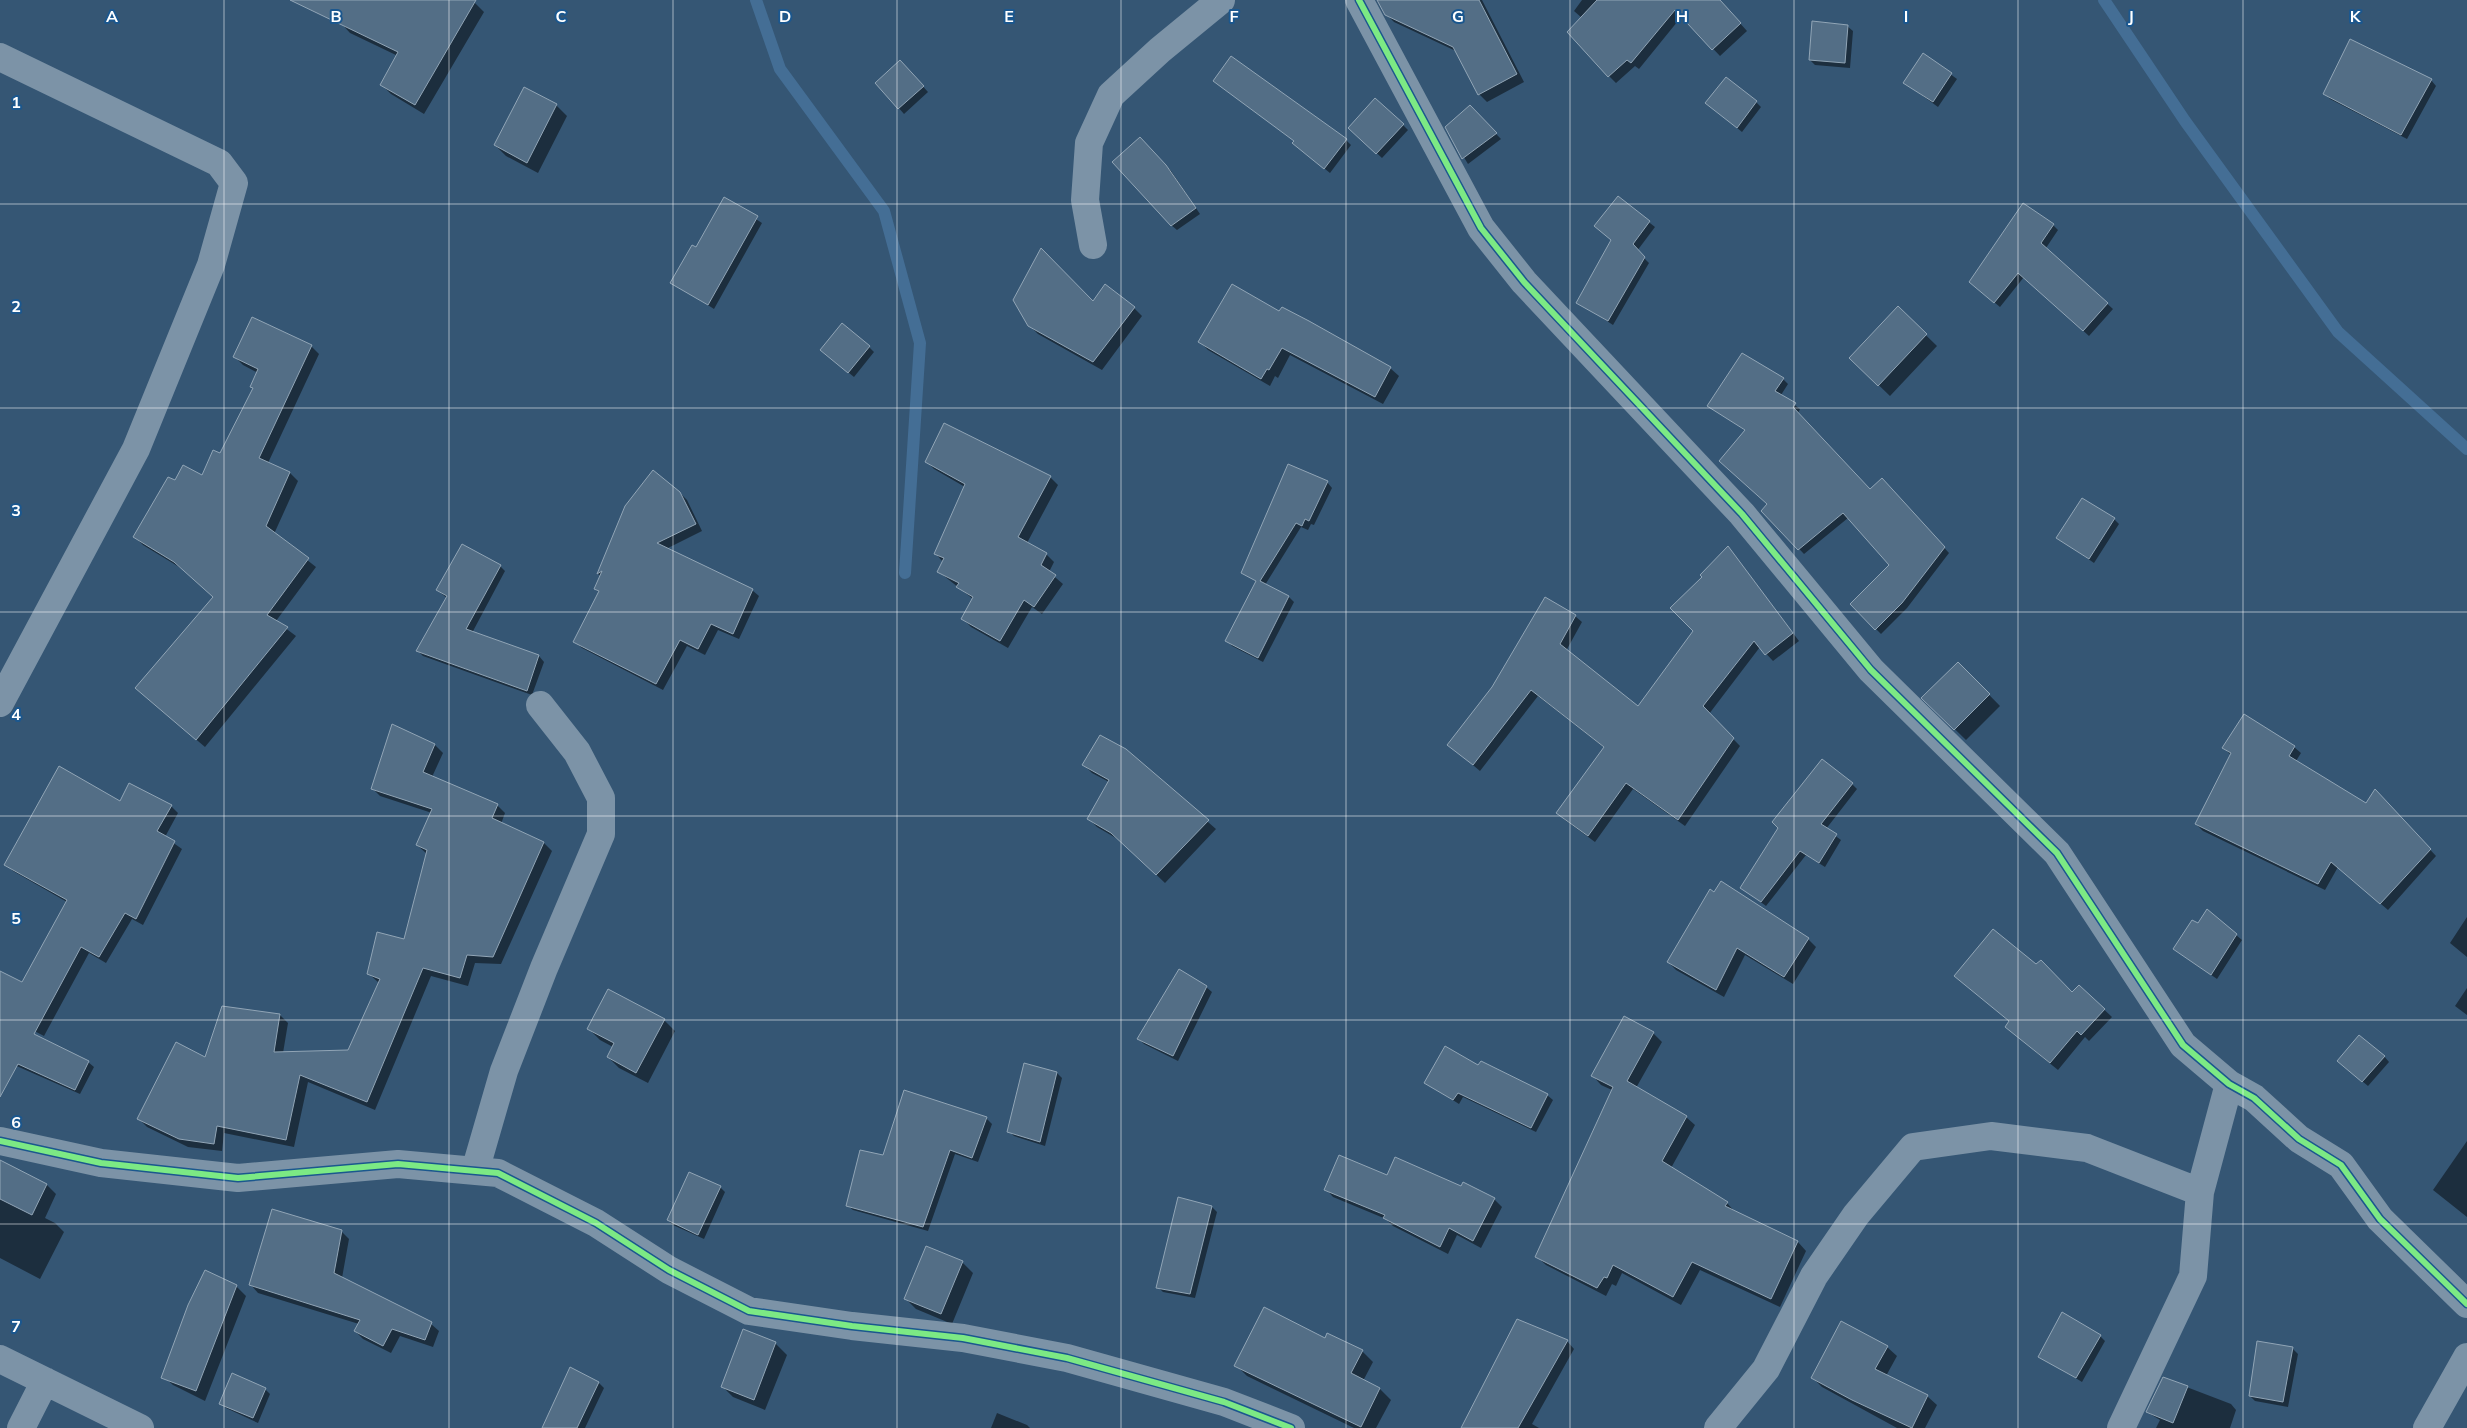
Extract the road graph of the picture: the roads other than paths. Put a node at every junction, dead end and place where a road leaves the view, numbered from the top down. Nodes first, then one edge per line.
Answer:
1 (1221, 0) edge
2 (1359, 0) edge
3 (0, 57) edge
4 (1094, 245) dead end
5 (0, 704) edge
6 (540, 705) dead end
7 (2229, 1084) junction
8 (0, 1141) edge
9 (475, 1171) junction
10 (2200, 1192) junction
11 (2467, 1304) edge
12 (2467, 1357) edge
13 (0, 1359) edge
14 (45, 1381) junction
15 (21, 1428) edge
16 (140, 1428) edge
17 (1291, 1428) edge
18 (1718, 1428) edge
19 (2121, 1428) edge
20 (2428, 1428) edge

1 - 4 street
2 - 7 street
3 - 5 street
6 - 9 street
7 - 10 street
7 - 11 street
8 - 9 street
9 - 17 street
10 - 18 street
10 - 19 street
12 - 20 street
13 - 14 street
14 - 15 street
14 - 16 street

